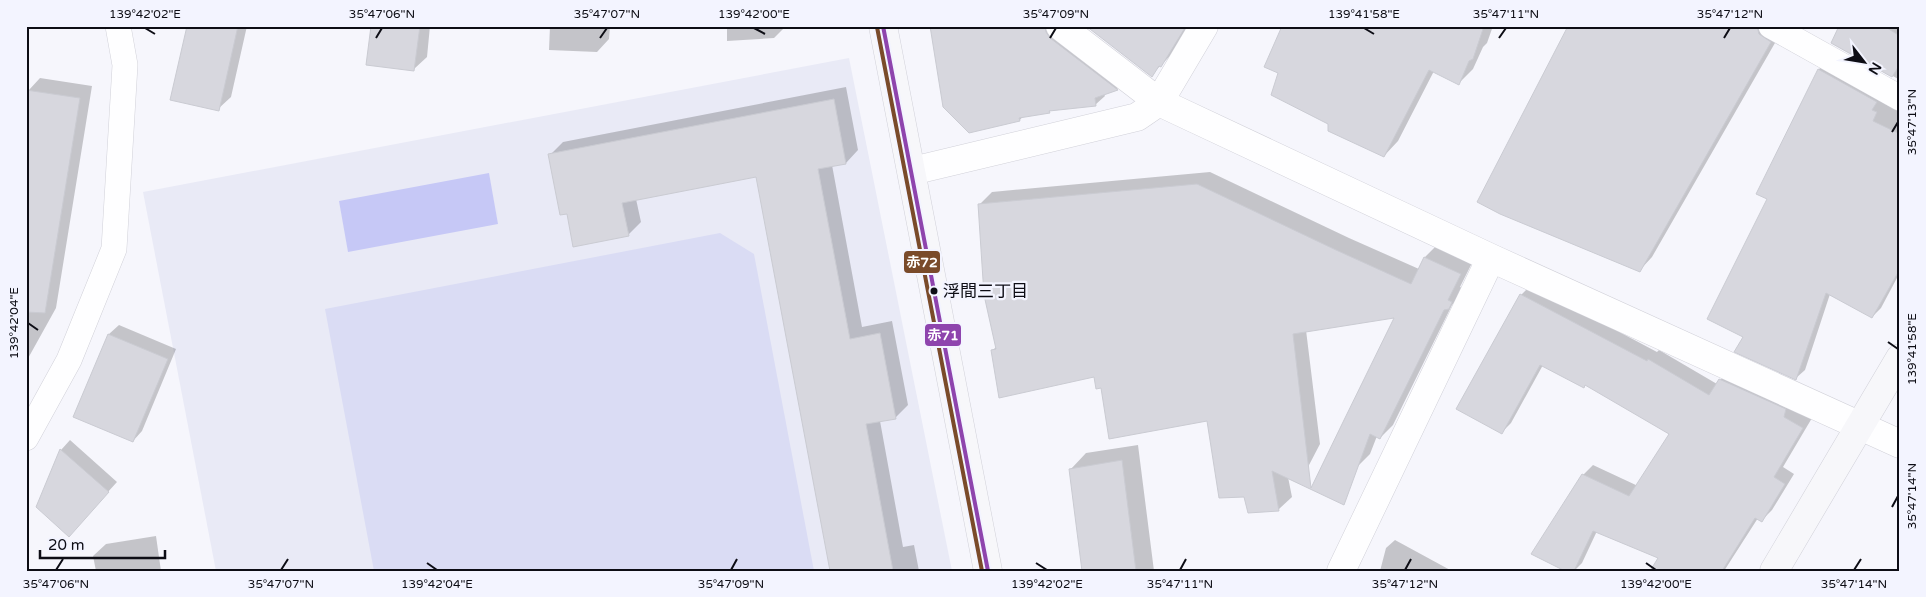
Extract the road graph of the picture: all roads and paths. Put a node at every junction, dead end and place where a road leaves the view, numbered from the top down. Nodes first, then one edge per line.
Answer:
1 (118, 26) edge
2 (883, 26) edge
3 (1060, 26) edge
4 (1204, 26) edge
5 (1771, 26) edge
6 (1900, 98) edge
7 (1159, 102) junction
8 (912, 171) junction
9 (1491, 258) junction
10 (1900, 358) edge
11 (1859, 425) junction
12 (26, 438) edge
13 (1900, 444) edge
14 (988, 571) edge
15 (1341, 571) edge
16 (1774, 571) edge

1 - 12 lane
2 - 8 street
3 - 7 street
4 - 7 street
5 - 6 lane
7 - 8 street
7 - 9 street
8 - 14 street
9 - 11 street
9 - 15 street
10 - 11 street
11 - 13 street
11 - 16 street

